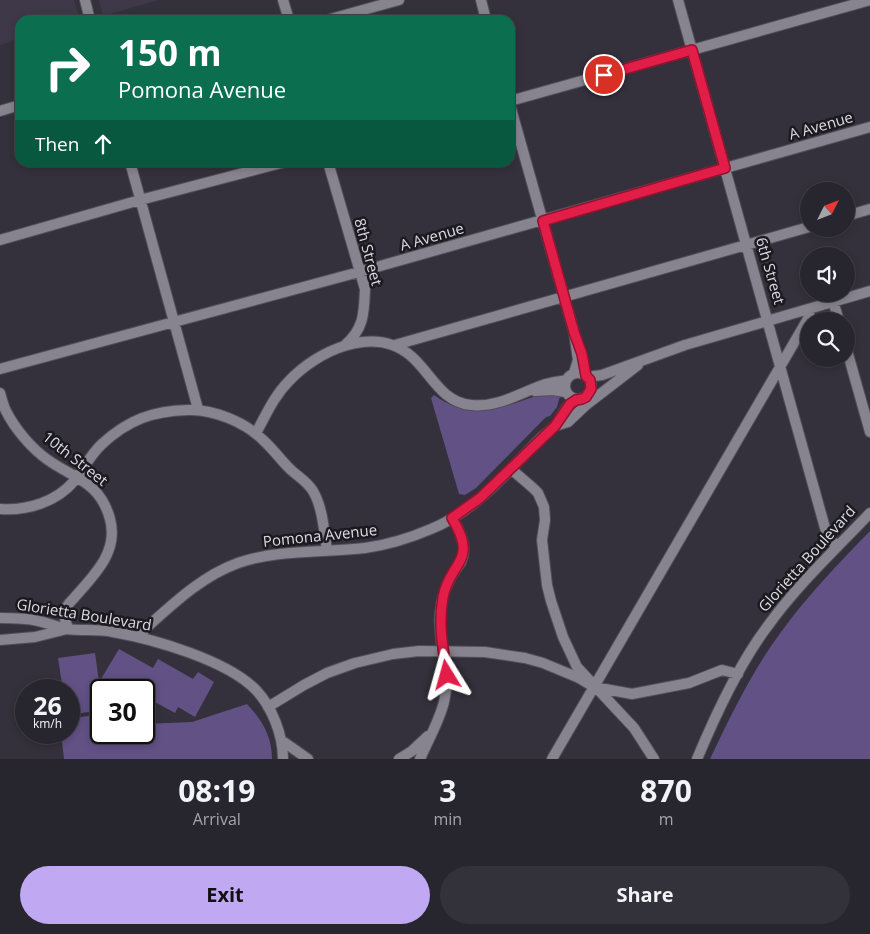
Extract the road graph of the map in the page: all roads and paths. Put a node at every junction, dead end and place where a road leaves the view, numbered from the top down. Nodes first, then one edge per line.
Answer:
1 (85, 0) edge
2 (283, 0) edge
3 (399, 0) edge
4 (481, 0) edge
5 (678, 0) edge
6 (870, 0) edge
7 (89, 15) edge
8 (288, 15) edge
9 (345, 15) edge
10 (485, 15) edge
11 (692, 50) junction
12 (515, 100) edge
13 (15, 107) edge
14 (0, 111) edge
15 (515, 123) edge
16 (870, 128) edge
17 (131, 167) edge
18 (266, 167) edge
19 (329, 167) edge
20 (725, 168) junction
21 (140, 200) junction
22 (870, 209) edge
23 (855, 213) edge
24 (543, 221) junction
25 (800, 230) edge
26 (0, 240) edge
27 (747, 245) junction
28 (359, 272) junction
29 (870, 290) edge
30 (855, 294) edge
31 (564, 297) junction
32 (830, 302) edge
33 (810, 309) junction
34 (768, 321) junction
35 (174, 323) junction
36 (574, 332) junction
37 (395, 345) junction
38 (345, 346) junction
39 (646, 359) junction
40 (780, 366) junction
41 (851, 367) edge
42 (0, 369) edge
43 (574, 373) junction
44 (587, 376) junction
45 (566, 380) junction
46 (591, 389) junction
47 (527, 391) junction
48 (0, 393) edge
49 (566, 393) junction
50 (576, 400) junction
51 (198, 409) junction
52 (555, 426) junction
53 (870, 432) edge
54 (256, 433) junction
55 (538, 441) junction
56 (511, 469) junction
57 (78, 476) junction
58 (0, 509) edge
59 (870, 513) edge
60 (452, 518) junction
61 (837, 547) junction
62 (327, 550) junction
63 (0, 618) edge
64 (68, 629) junction
65 (139, 637) junction
66 (0, 640) edge
67 (444, 650) junction
68 (738, 674) junction
69 (594, 687) junction
70 (268, 707) junction
71 (438, 720) junction
72 (281, 740) junction
73 (282, 759) edge
74 (308, 759) edge
75 (399, 759) edge
76 (420, 759) edge
77 (552, 759) edge
78 (654, 759) edge
79 (697, 759) edge

1 - 7 street
2 - 8 street
3 - 9 street
4 - 10 street
5 - 11 street, 6th Street
6 - 11 street
11 - 12 street
11 - 20 street, 6th Street
13 - 14 street
15 - 24 street
16 - 20 street, A Avenue
17 - 21 street
18 - 21 street
19 - 28 street, 8th Street
20 - 24 street, A Avenue
20 - 27 street, 6th Street
21 - 26 street
21 - 35 street
22 - 23 street
24 - 28 street, A Avenue
24 - 31 street
25 - 27 street
27 - 31 street
27 - 34 street, 6th Street
28 - 35 street, A Avenue
28 - 38 street, 8th Street
29 - 30 street, Pomona Avenue
31 - 36 street
31 - 37 street
32 - 33 street, Pomona Avenue
33 - 34 street, Pomona Avenue
33 - 40 street
34 - 39 street, Pomona Avenue
34 - 40 street, 6th Street
35 - 42 street, A Avenue
35 - 51 street
36 - 43 street
36 - 44 street
37 - 38 street
37 - 47 street
38 - 54 street
39 - 44 street, Pomona Avenue
39 - 46 street
39 - 52 street, Pomona Avenue
40 - 61 street, 6th Street
40 - 69 street
41 - 53 street
43 - 44 street, Pomona Avenue
43 - 45 street
44 - 46 street
45 - 47 street
45 - 49 street
46 - 50 street
47 - 49 street
48 - 57 street, 10th Street
49 - 50 street
49 - 55 street
50 - 52 street
51 - 54 street
51 - 57 street
52 - 55 street, Pomona Avenue
54 - 62 street
55 - 56 street, Pomona Avenue
56 - 60 street, Pomona Avenue
56 - 69 street
57 - 58 street
57 - 64 street, 10th Street
59 - 61 street, Glorietta Boulevard
60 - 62 street, Pomona Avenue
60 - 67 street
61 - 68 street, Glorietta Boulevard
62 - 65 street, Pomona Avenue
63 - 64 street, Glorietta Boulevard
64 - 65 street, Glorietta Boulevard
64 - 66 street
65 - 70 street, Glorietta Boulevard
67 - 69 street
67 - 70 street
67 - 71 street
68 - 69 street
68 - 79 street, Glorietta Boulevard
69 - 77 street
69 - 78 street
70 - 72 street, Glorietta Boulevard
71 - 75 street
71 - 76 street
72 - 73 street, Glorietta Boulevard
72 - 74 street

